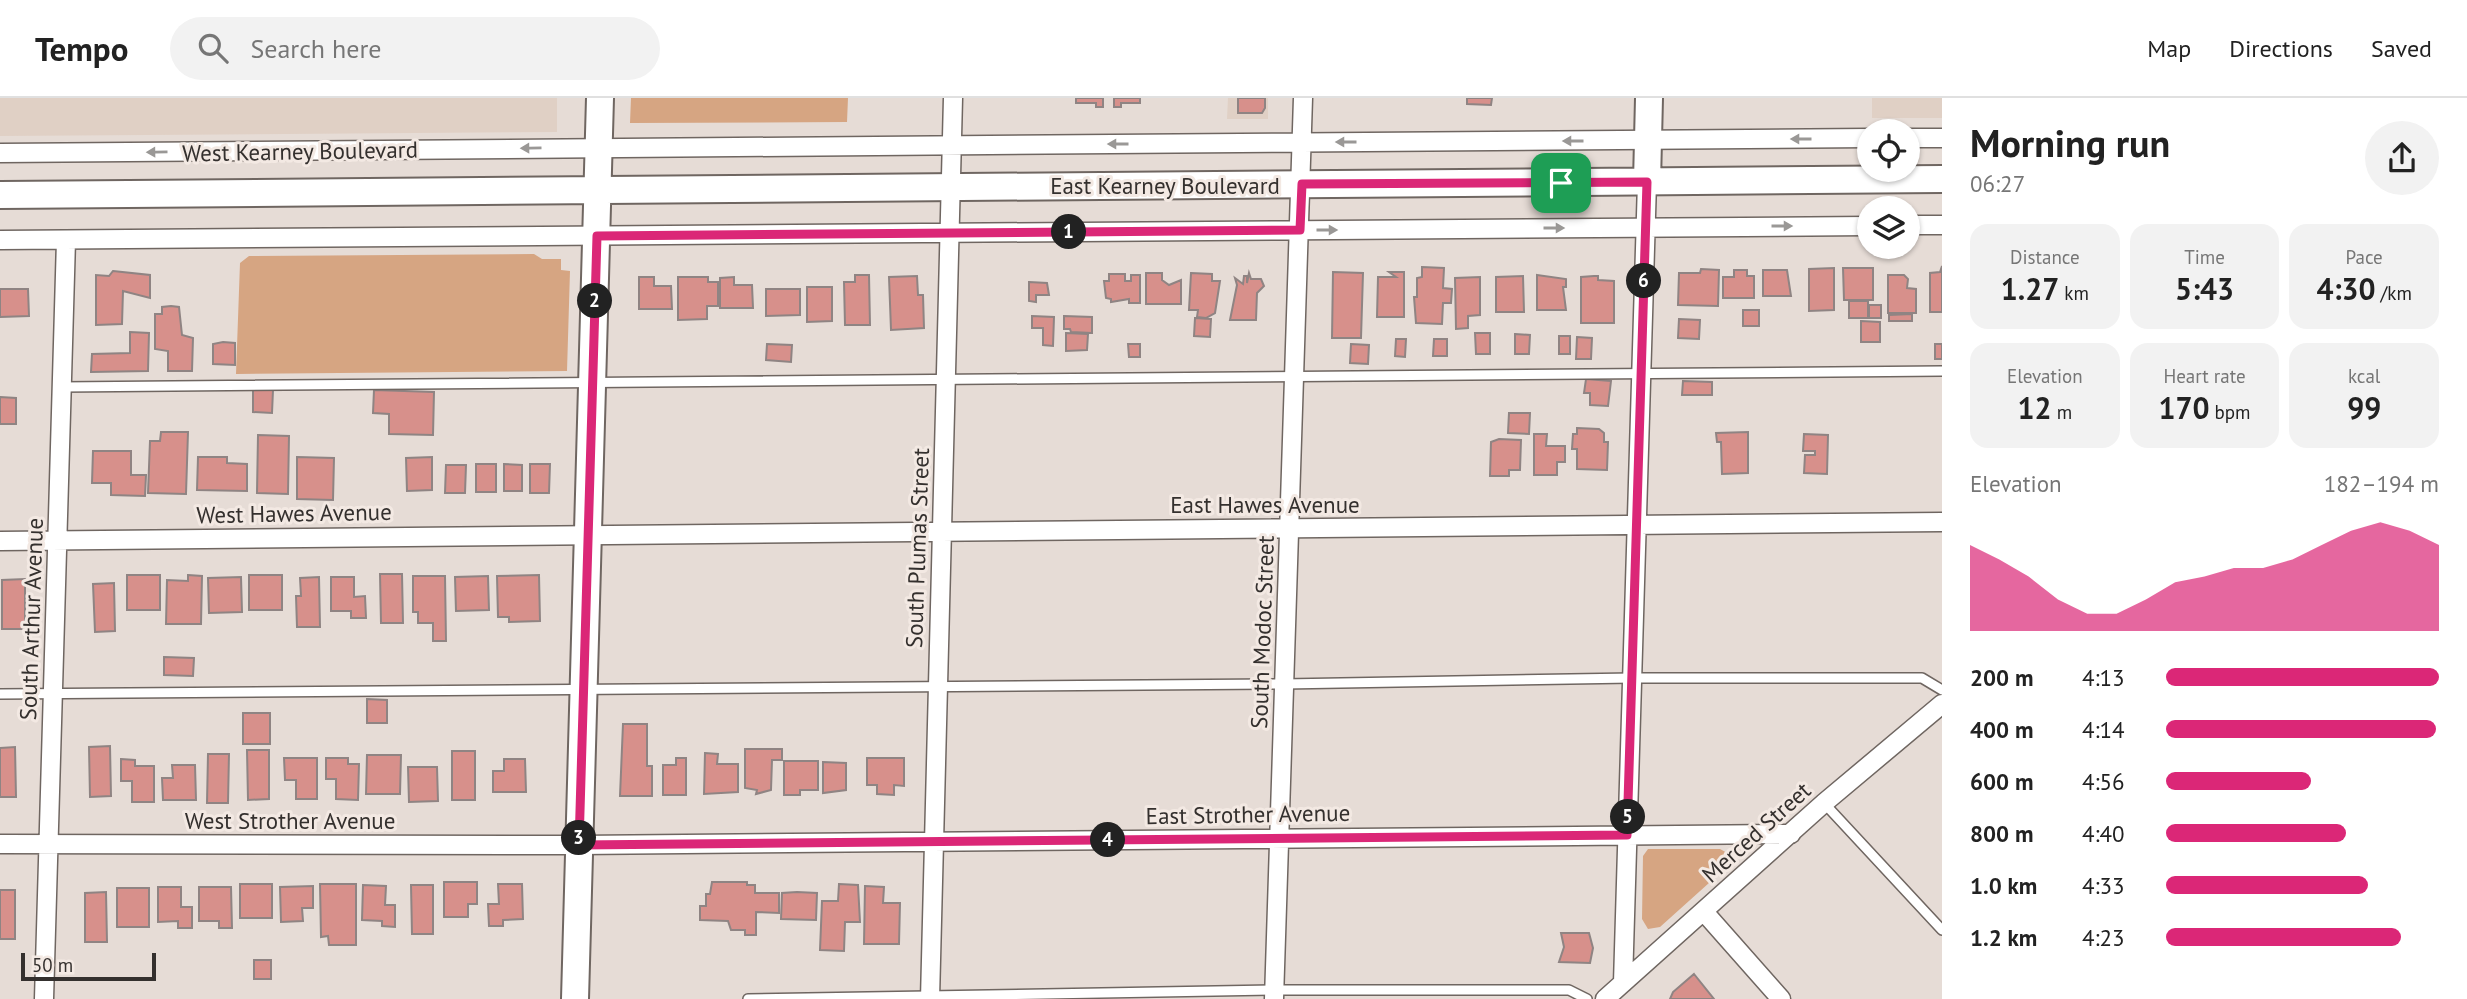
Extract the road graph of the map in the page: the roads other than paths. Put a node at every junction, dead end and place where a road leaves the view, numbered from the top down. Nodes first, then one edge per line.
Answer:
1 (600, 98) edge
2 (953, 98) edge
3 (1303, 98) edge
4 (1649, 98) edge
5 (1857, 138) edge
6 (1920, 138) edge
7 (1942, 138) edge
8 (1648, 140) junction
9 (1302, 143) junction
10 (952, 144) junction
11 (600, 148) junction
12 (0, 153) edge
13 (1942, 179) edge
14 (1647, 182) junction
15 (1302, 184) junction
16 (951, 186) junction
17 (599, 190) junction
18 (0, 195) edge
19 (1920, 225) edge
20 (1942, 225) edge
21 (1857, 226) edge
22 (1646, 228) junction
23 (1300, 230) junction
24 (950, 233) junction
25 (597, 236) junction
26 (0, 240) edge
27 (66, 240) junction
28 (1642, 371) junction
29 (1942, 371) edge
30 (946, 377) junction
31 (1295, 377) junction
32 (593, 382) junction
33 (62, 387) junction
34 (1942, 522) edge
35 (1637, 525) junction
36 (1290, 528) junction
37 (942, 531) junction
38 (589, 534) junction
39 (0, 541) edge
40 (57, 541) junction
41 (1632, 678) junction
42 (1284, 684) junction
43 (938, 687) junction
44 (584, 690) junction
45 (1942, 690) edge
46 (0, 694) edge
47 (53, 694) junction
48 (1942, 704) edge
49 (1824, 803) junction
50 (1791, 834) junction
51 (1627, 835) junction
52 (1279, 839) junction
53 (934, 842) junction
54 (0, 844) edge
55 (49, 844) junction
56 (579, 845) junction
57 (1704, 913) junction
58 (1942, 930) edge
59 (1623, 983) junction
60 (1274, 995) edge
61 (930, 997) edge
62 (44, 999) edge
63 (575, 999) edge
64 (748, 999) edge
65 (1587, 999) edge
66 (1605, 999) edge
67 (1781, 999) edge

1 - 11 main road
2 - 10 street, South Plumas Street
3 - 9 street, South Modoc Street
4 - 8 main road
5 -> 8 street, East Kearney Boulevard
6 - 7 street
8 -> 9 street, East Kearney Boulevard
8 - 14 main road
9 -> 10 street, East Kearney Boulevard
9 - 15 street, South Modoc Street
10 - 11 street, East Kearney Boulevard
10 - 16 street, South Plumas Street
11 -> 12 street, West Kearney Boulevard
11 - 17 main road
13 - 14 main road, East Kearney Boulevard
14 - 15 main road, East Kearney Boulevard
14 - 22 street
15 - 16 main road, East Kearney Boulevard
15 - 23 street, South Modoc Street
16 - 17 main road, East Kearney Boulevard
16 - 24 street, South Plumas Street
17 - 18 main road, West Kearney Boulevard
17 - 25 main road
19 - 20 street
22 -> 21 street, East Kearney Boulevard
23 -> 22 street, East Kearney Boulevard
22 - 28 street
23 - 24 street, East Kearney Boulevard
23 - 31 street, South Modoc Street
24 - 25 street, East Kearney Boulevard
24 - 30 street, South Plumas Street
25 - 27 street
25 - 32 main road
26 - 27 street
27 - 33 street, South Arthur Avenue
28 - 29 lane
28 - 31 lane
28 - 35 street
30 - 31 lane
30 - 32 lane
30 - 37 street, South Plumas Street
31 - 36 street, South Modoc Street
32 - 33 lane
32 - 38 main road
33 - 40 street, South Arthur Avenue
34 - 35 street, East Hawes Avenue
35 - 36 street, East Hawes Avenue
35 - 41 street
36 - 37 street, East Hawes Avenue
36 - 42 street, South Modoc Street
37 - 38 street, East Hawes Avenue
37 - 43 street, South Plumas Street
38 - 40 street, West Hawes Avenue
38 - 44 main road
39 - 40 street, West Hawes Avenue
40 - 47 street, South Arthur Avenue
41 - 42 lane
41 - 45 lane
41 - 51 street
42 - 43 lane
42 - 52 street, South Modoc Street
43 - 44 lane
43 - 53 street, South Plumas Street
44 - 47 lane
44 - 56 main road
46 - 47 lane
47 - 55 street, South Arthur Avenue
48 - 49 street, Merced Street
49 - 50 street, Merced Street
49 - 58 lane
50 - 51 street, East Strother Avenue
50 - 57 street, Merced Street
51 - 52 street, East Strother Avenue
51 - 59 street
52 - 53 street, East Strother Avenue
52 - 60 street, South Modoc Street
53 - 56 street, East Strother Avenue
53 - 61 street, South Plumas Street
54 - 55 street, West Strother Avenue
55 - 56 street, West Strother Avenue
55 - 62 street, South Arthur Avenue
56 - 63 main road
57 - 59 street, Merced Street
57 - 67 street
59 - 66 street, Merced Street
60 - 61 lane
60 - 65 lane
61 - 64 lane

